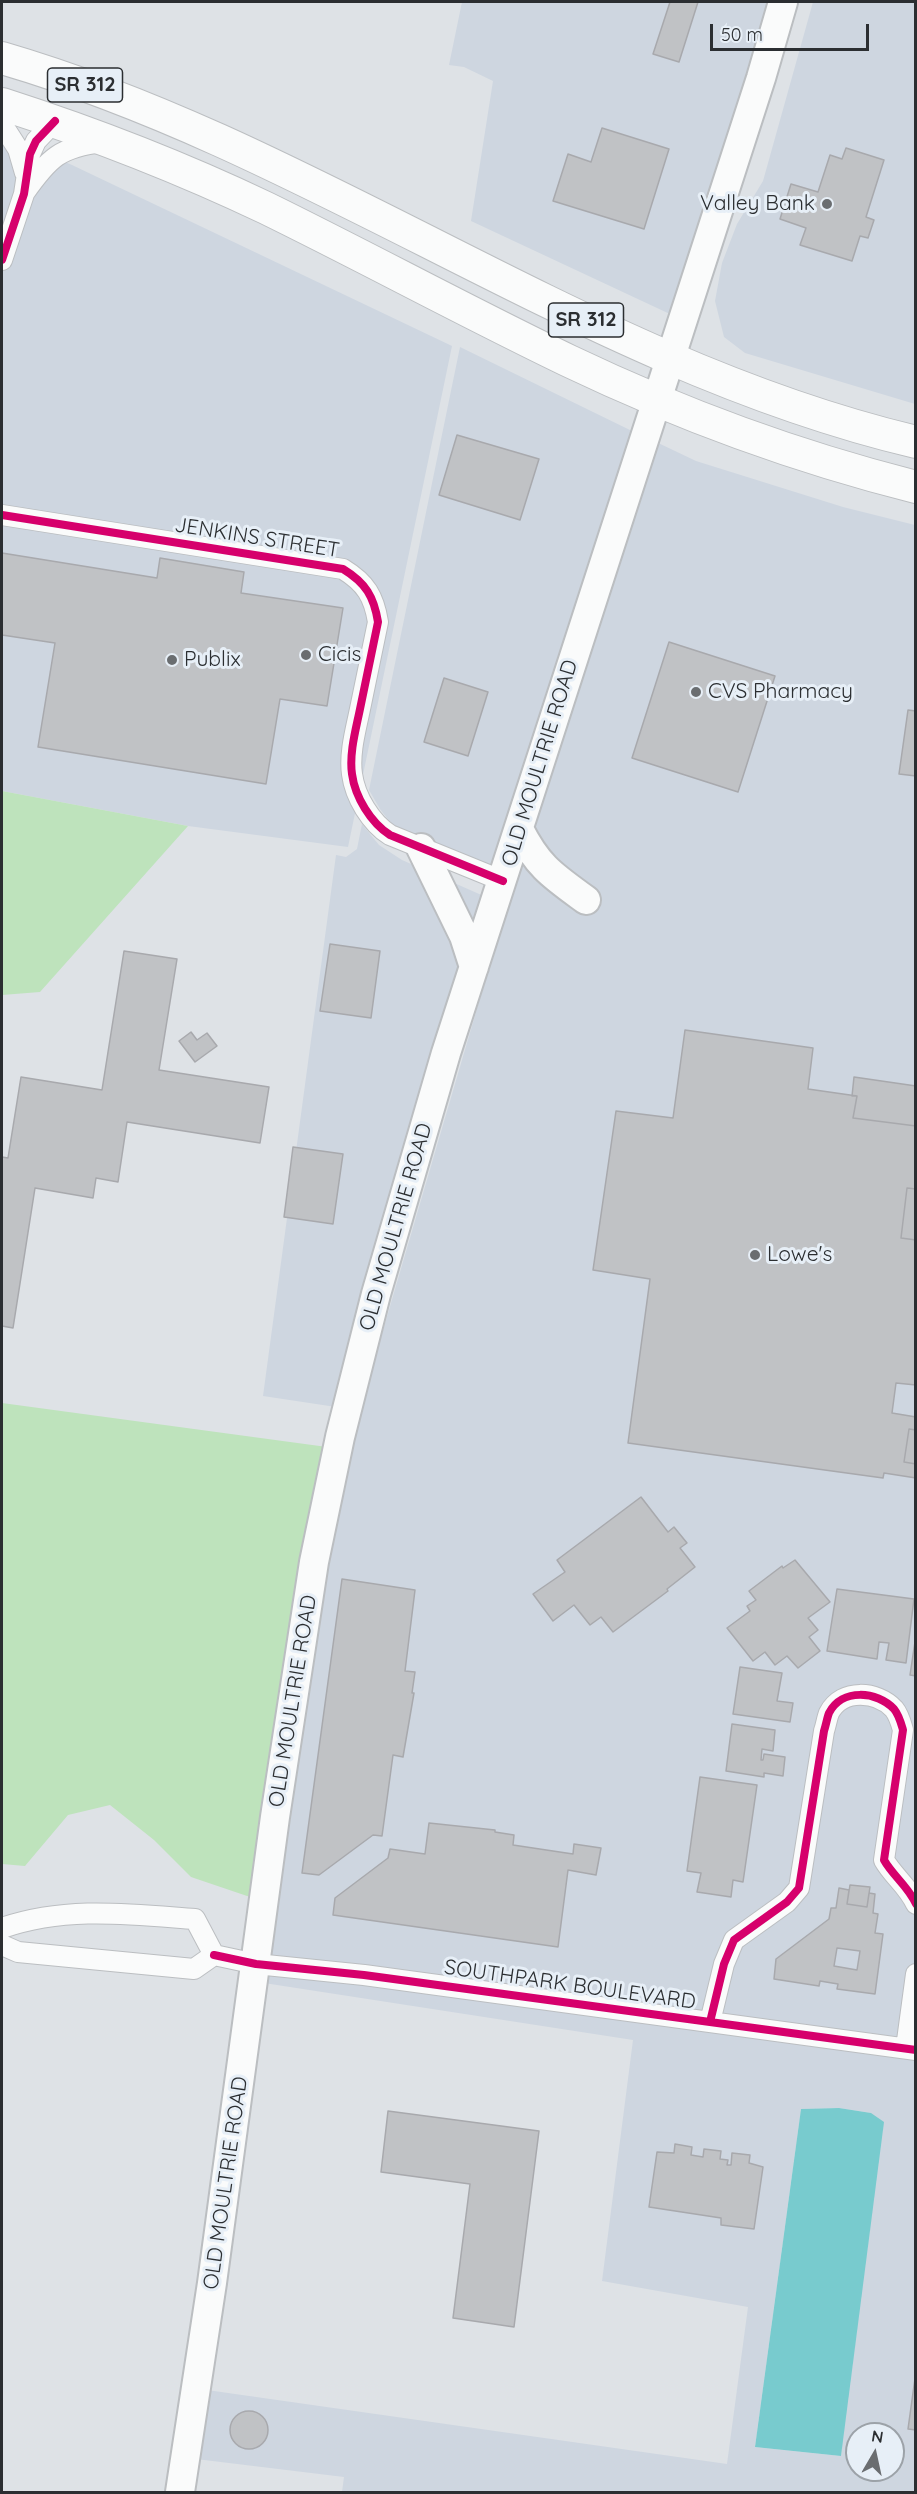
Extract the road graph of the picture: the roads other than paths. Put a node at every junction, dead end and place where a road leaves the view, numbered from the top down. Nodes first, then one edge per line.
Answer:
1 (783, 2) edge
2 (2, 58) edge
3 (2, 104) edge
4 (166, 115) junction
5 (55, 121) junction
6 (2, 124) edge
7 (110, 141) junction
8 (25, 184) junction
9 (2, 260) edge
10 (669, 359) junction
11 (656, 400) junction
12 (915, 442) edge
13 (915, 487) edge
14 (2, 515) edge
15 (519, 829) junction
16 (421, 848) junction
17 (503, 881) junction
18 (586, 900) dead end
19 (474, 967) junction
20 (915, 1904) edge
21 (2, 1928) edge
22 (2, 1946) edge
23 (214, 1955) junction
24 (256, 1964) junction
25 (915, 1974) edge
26 (710, 2022) junction
27 (911, 2049) edge
28 (180, 2493) edge

1 - 10 main road, OLD MOULTRIE ROAD
2 - 4 main road, SR 312
3 - 5 main road, SR 312
4 - 5 main road
4 - 10 main road, SR 312
5 - 7 main road, SR 312
5 - 8 street
6 - 8 street
7 - 8 street
7 - 11 main road, SR 312
8 - 9 street
10 - 11 main road, OLD MOULTRIE ROAD
10 - 12 main road, SR 312
11 - 13 main road, SR 312
11 - 15 main road, OLD MOULTRIE ROAD
14 - 16 street, JENKINS STREET
15 - 17 main road, OLD MOULTRIE ROAD
15 - 18 main road
16 - 17 street, JENKINS STREET
16 - 19 main road
17 - 19 main road, OLD MOULTRIE ROAD
19 - 24 main road, OLD MOULTRIE ROAD
20 - 26 street
21 - 23 street
22 - 23 street
23 - 24 street, SOUTHPARK BOULEVARD
24 - 26 street, SOUTHPARK BOULEVARD
24 - 28 main road, OLD MOULTRIE ROAD
25 - 27 street
26 - 27 street, SOUTHPARK BOULEVARD

